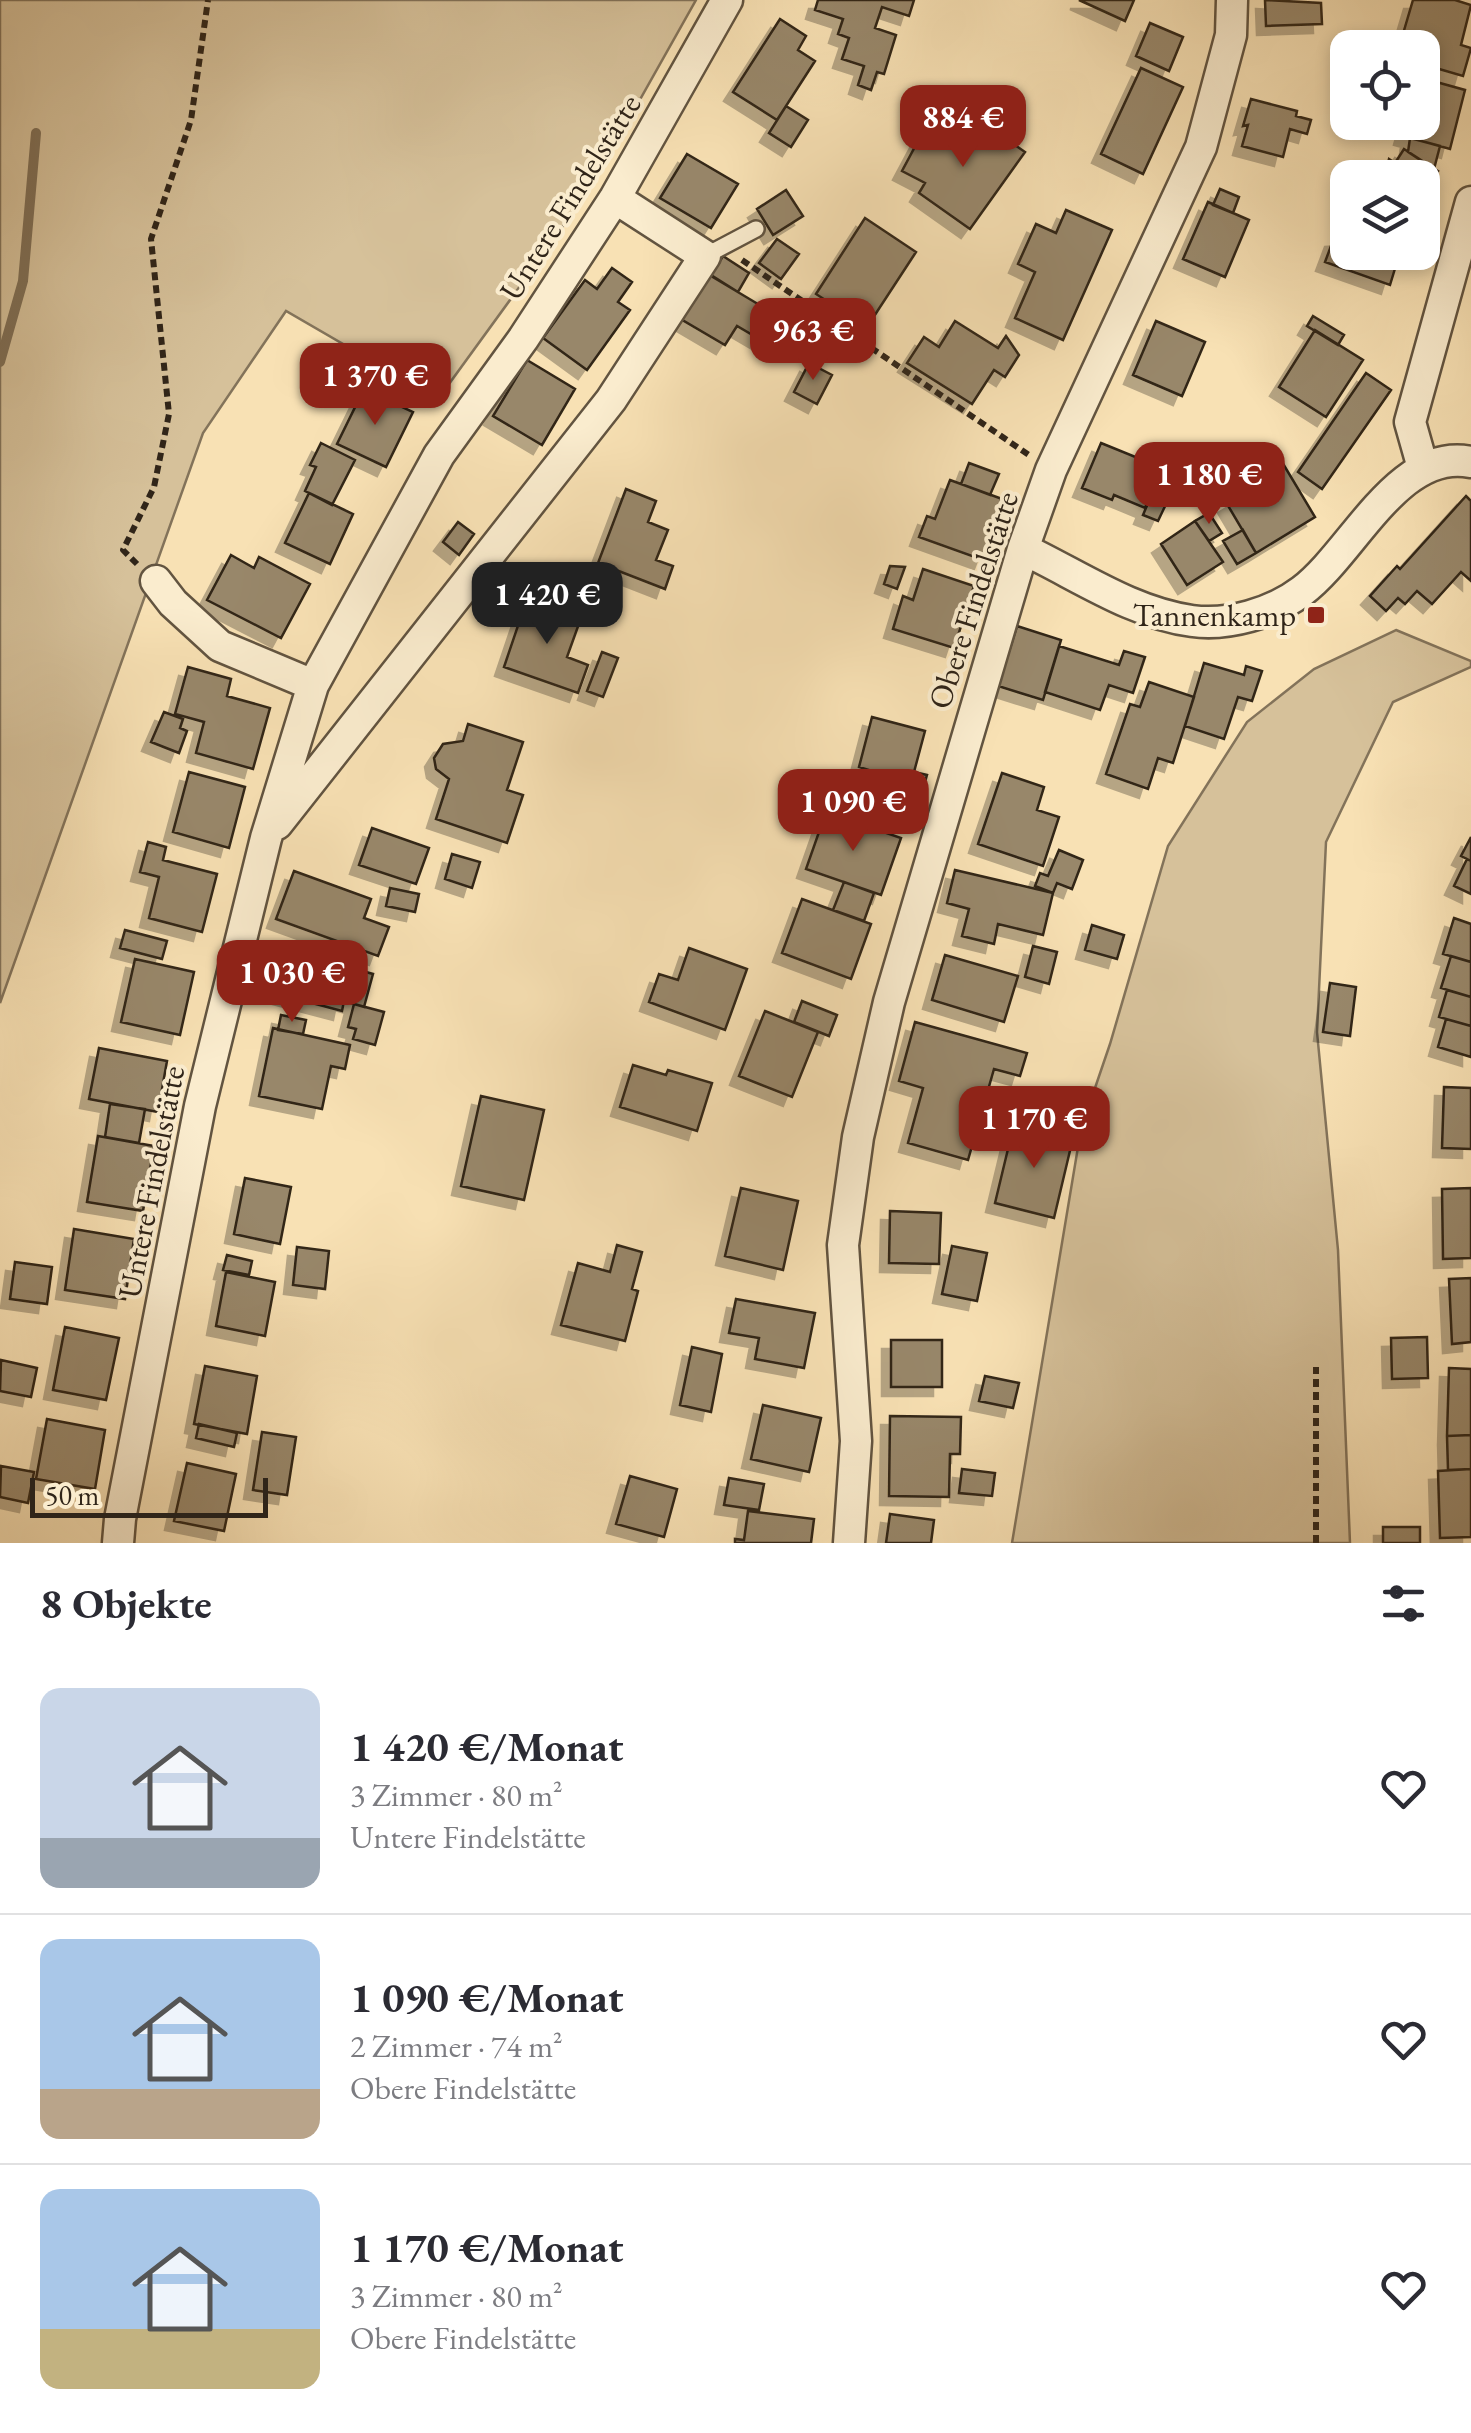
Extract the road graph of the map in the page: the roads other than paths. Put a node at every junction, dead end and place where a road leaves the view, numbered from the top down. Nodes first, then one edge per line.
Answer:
1 (727, 0) edge
2 (1232, 0) edge
3 (615, 198) junction
4 (1471, 202) edge
5 (756, 229) dead end
6 (714, 252) junction
7 (1471, 462) edge
8 (1422, 468) junction
9 (1024, 548) junction
10 (156, 581) road end
11 (313, 685) junction
12 (266, 838) junction
13 (118, 1543) edge
14 (850, 1543) edge

1 - 3 street, Untere Findelstätte
2 - 9 street, Obere Findelstätte
3 - 6 street
3 - 11 street, Untere Findelstätte
4 - 8 street
5 - 6 lane
6 - 12 street, Untere Findelstätte
7 - 8 street
8 - 9 street
9 - 14 street, Obere Findelstätte
10 - 11 street
11 - 12 street, Untere Findelstätte
12 - 13 street, Untere Findelstätte

